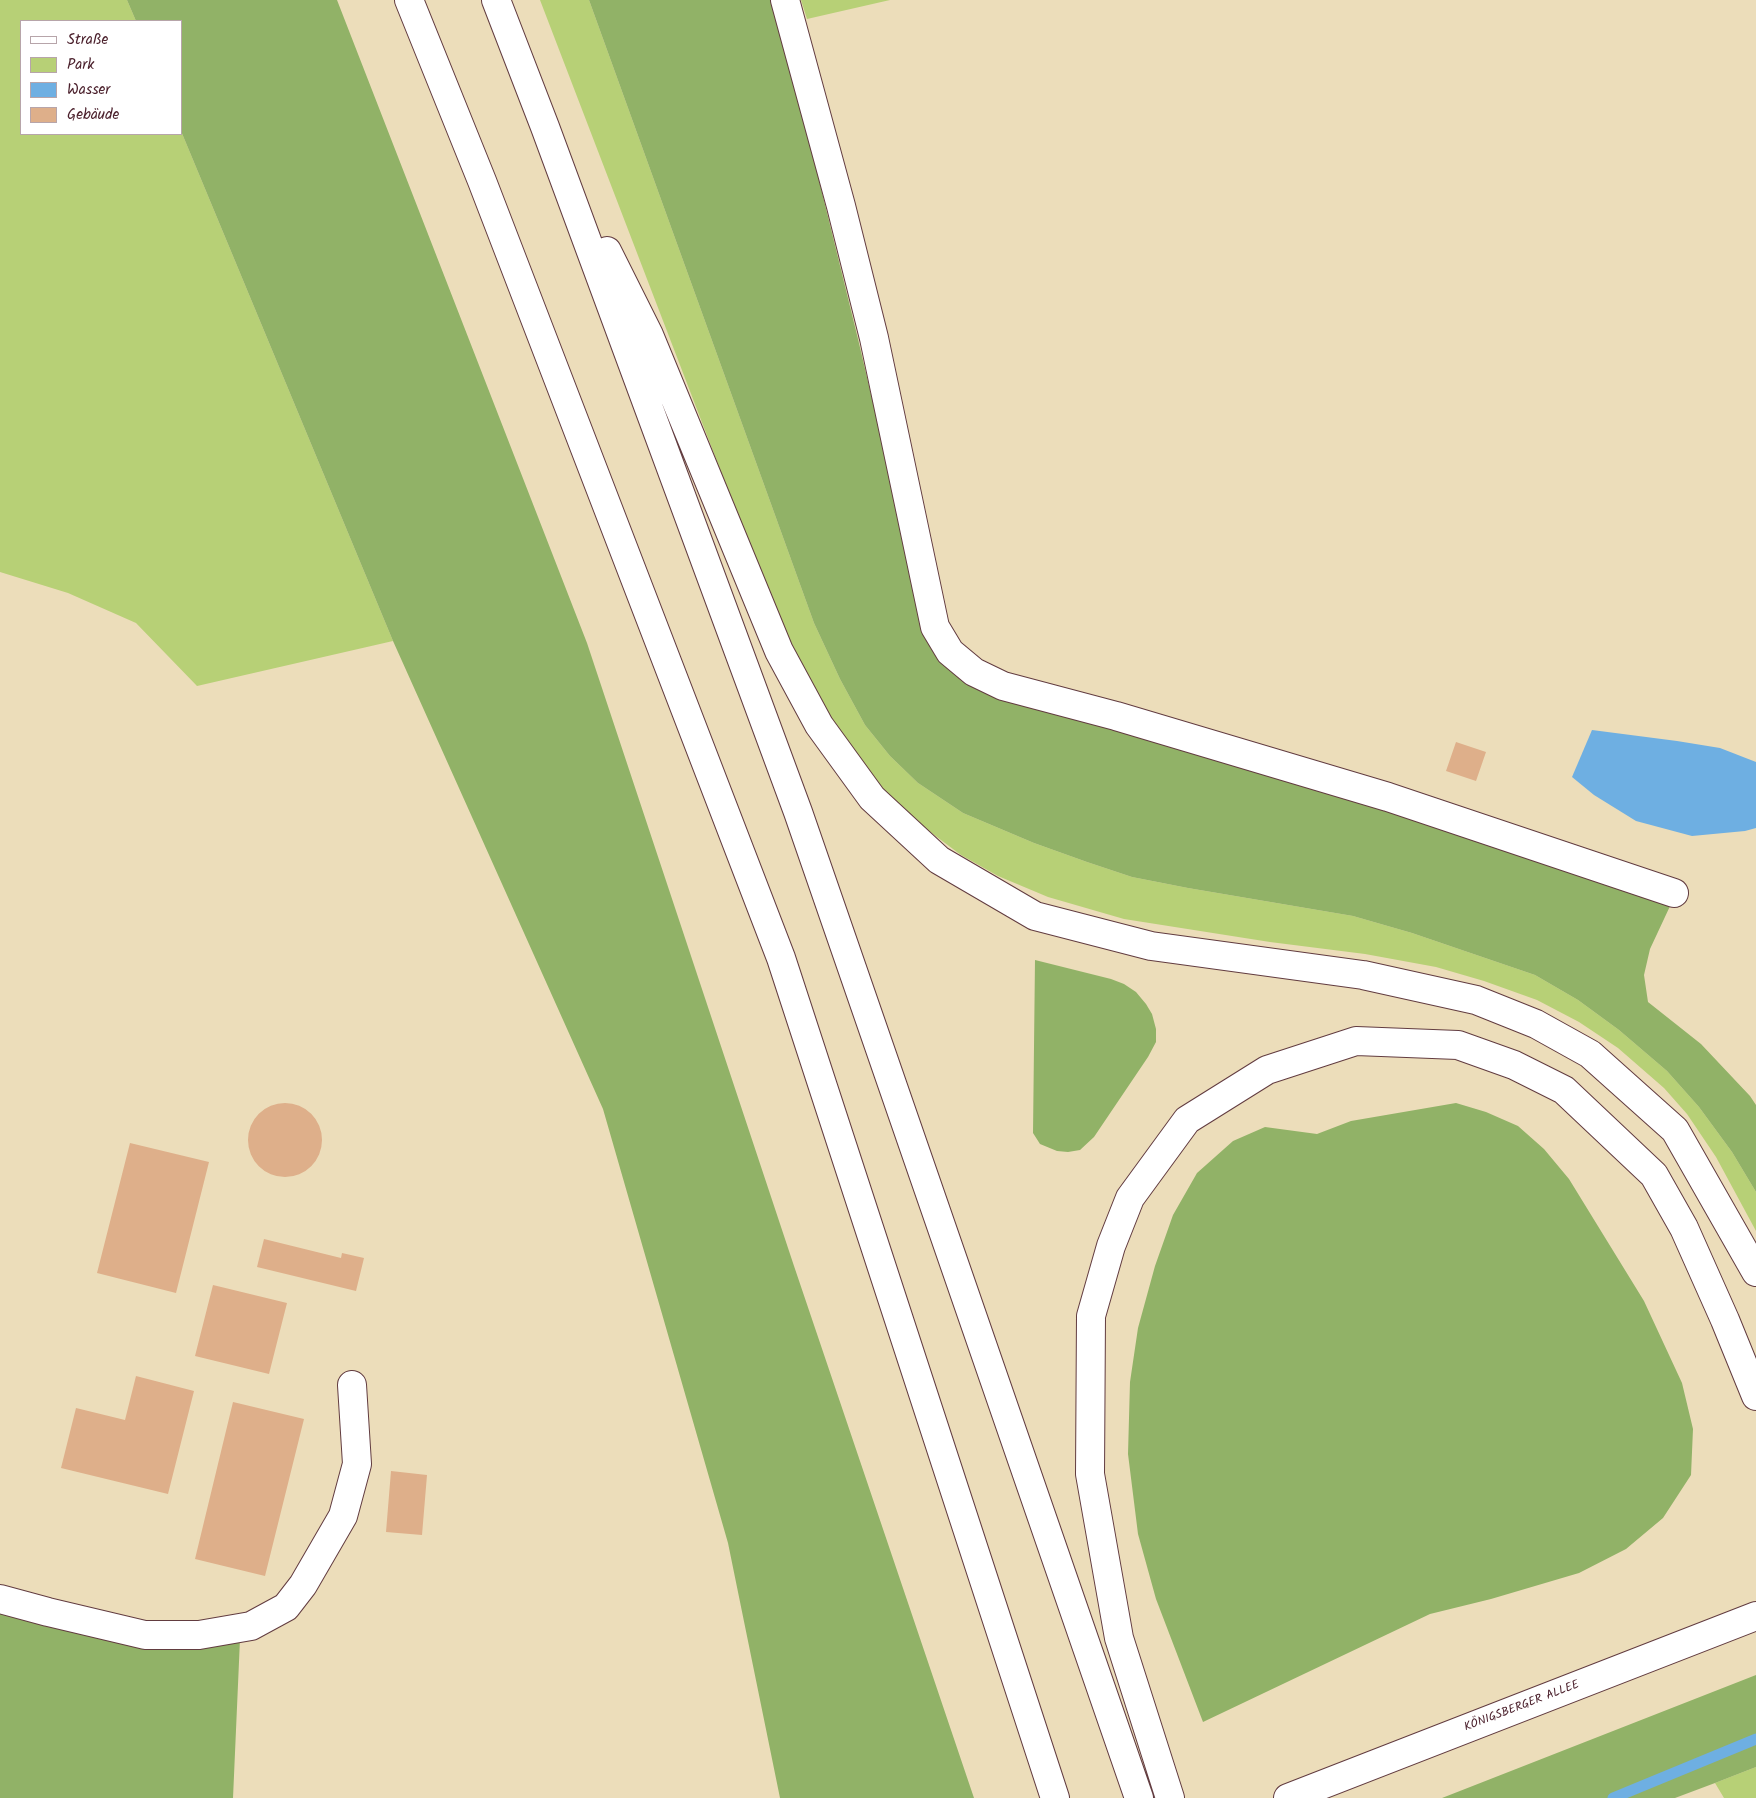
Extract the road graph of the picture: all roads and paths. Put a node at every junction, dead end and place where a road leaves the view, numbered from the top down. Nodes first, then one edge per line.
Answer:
1 (409, 0) edge
2 (496, 0) edge
3 (786, 0) edge
4 (545, 128) junction
5 (1674, 893) dead end
6 (1756, 1272) edge
7 (352, 1385) dead end
8 (1756, 1396) edge
9 (0, 1599) edge
10 (1756, 1616) edge
11 (1056, 1798) edge
12 (1139, 1798) edge
13 (1170, 1798) edge
14 (1288, 1798) edge

1 - 11 main road
2 - 4 main road
3 - 5 main road
4 - 6 main road
4 - 12 main road
7 - 9 main road
8 - 13 main road
10 - 14 main road, KÖNIGSBERGER ALLEE

